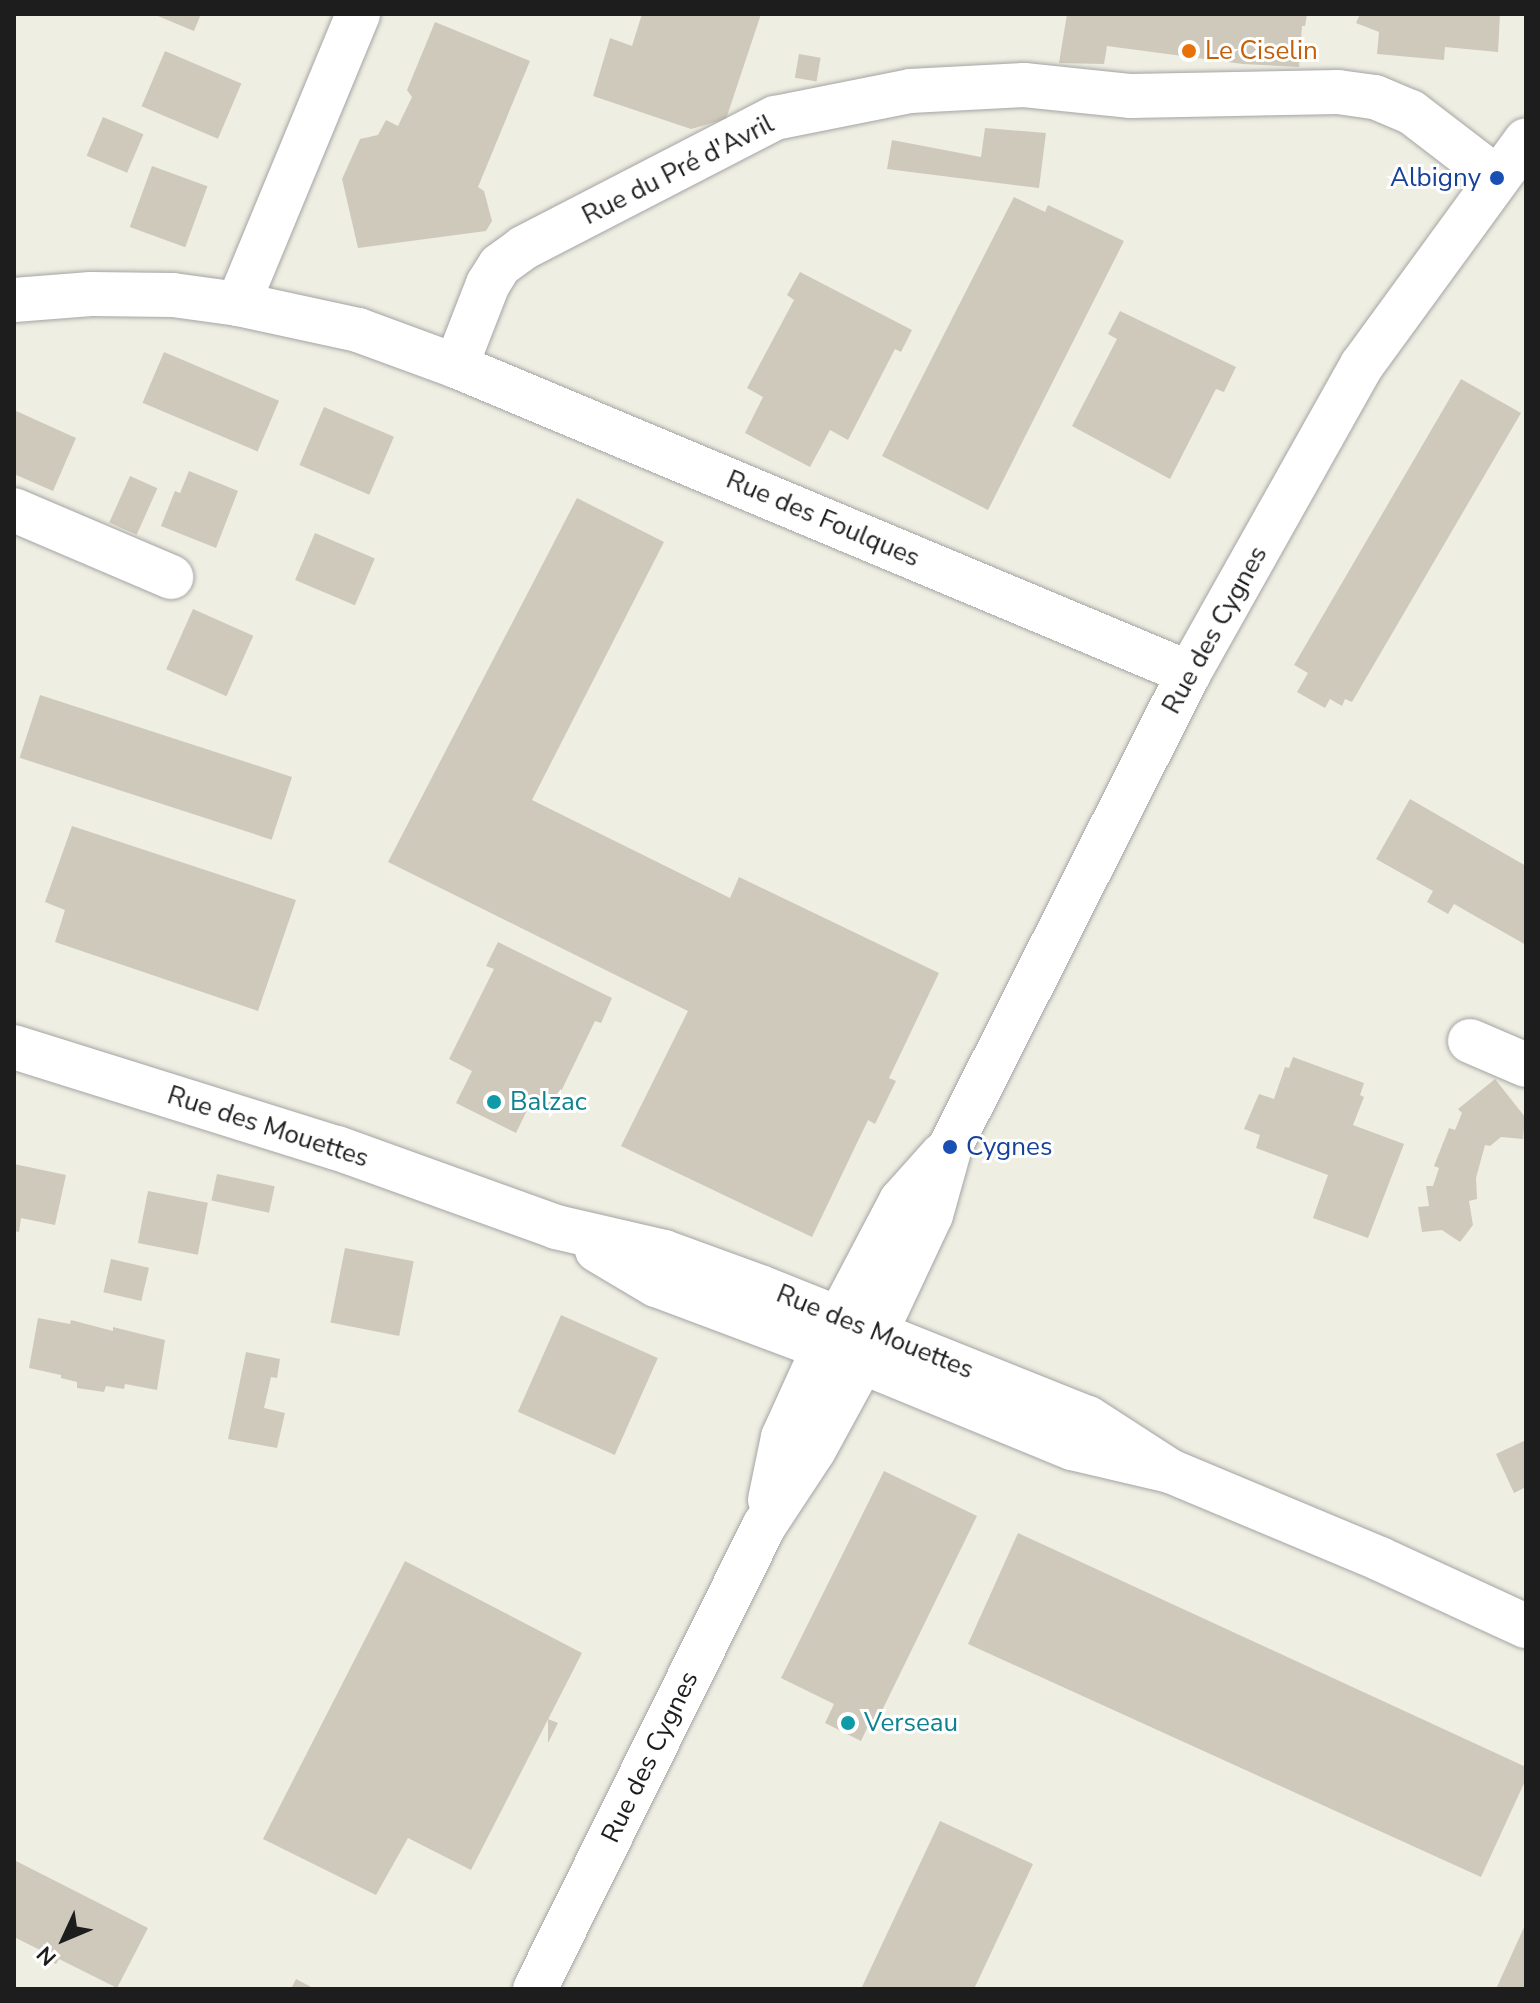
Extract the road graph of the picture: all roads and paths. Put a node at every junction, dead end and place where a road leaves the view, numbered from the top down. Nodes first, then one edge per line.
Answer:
1 (358, 14) edge
2 (1526, 140) edge
3 (1497, 178) junction
4 (14, 300) edge
5 (238, 304) junction
6 (456, 366) junction
7 (14, 510) edge
8 (171, 577) dead end
9 (1189, 673) junction
10 (1470, 1041) dead end
11 (14, 1047) edge
12 (1526, 1065) edge
13 (850, 1339) junction
14 (1526, 1626) edge
15 (535, 1989) edge

1 - 5 street
2 - 3 street, Rue des Cygnes
3 - 6 street, Rue du Pré d'Avril
3 - 9 street, Rue des Cygnes
4 - 5 street
5 - 6 street
6 - 9 street, Rue des Foulques
7 - 8 street
9 - 13 street, Rue des Cygnes
10 - 12 street
11 - 13 street, Rue des Mouettes
13 - 14 street, Rue des Mouettes
13 - 15 street, Rue des Cygnes

